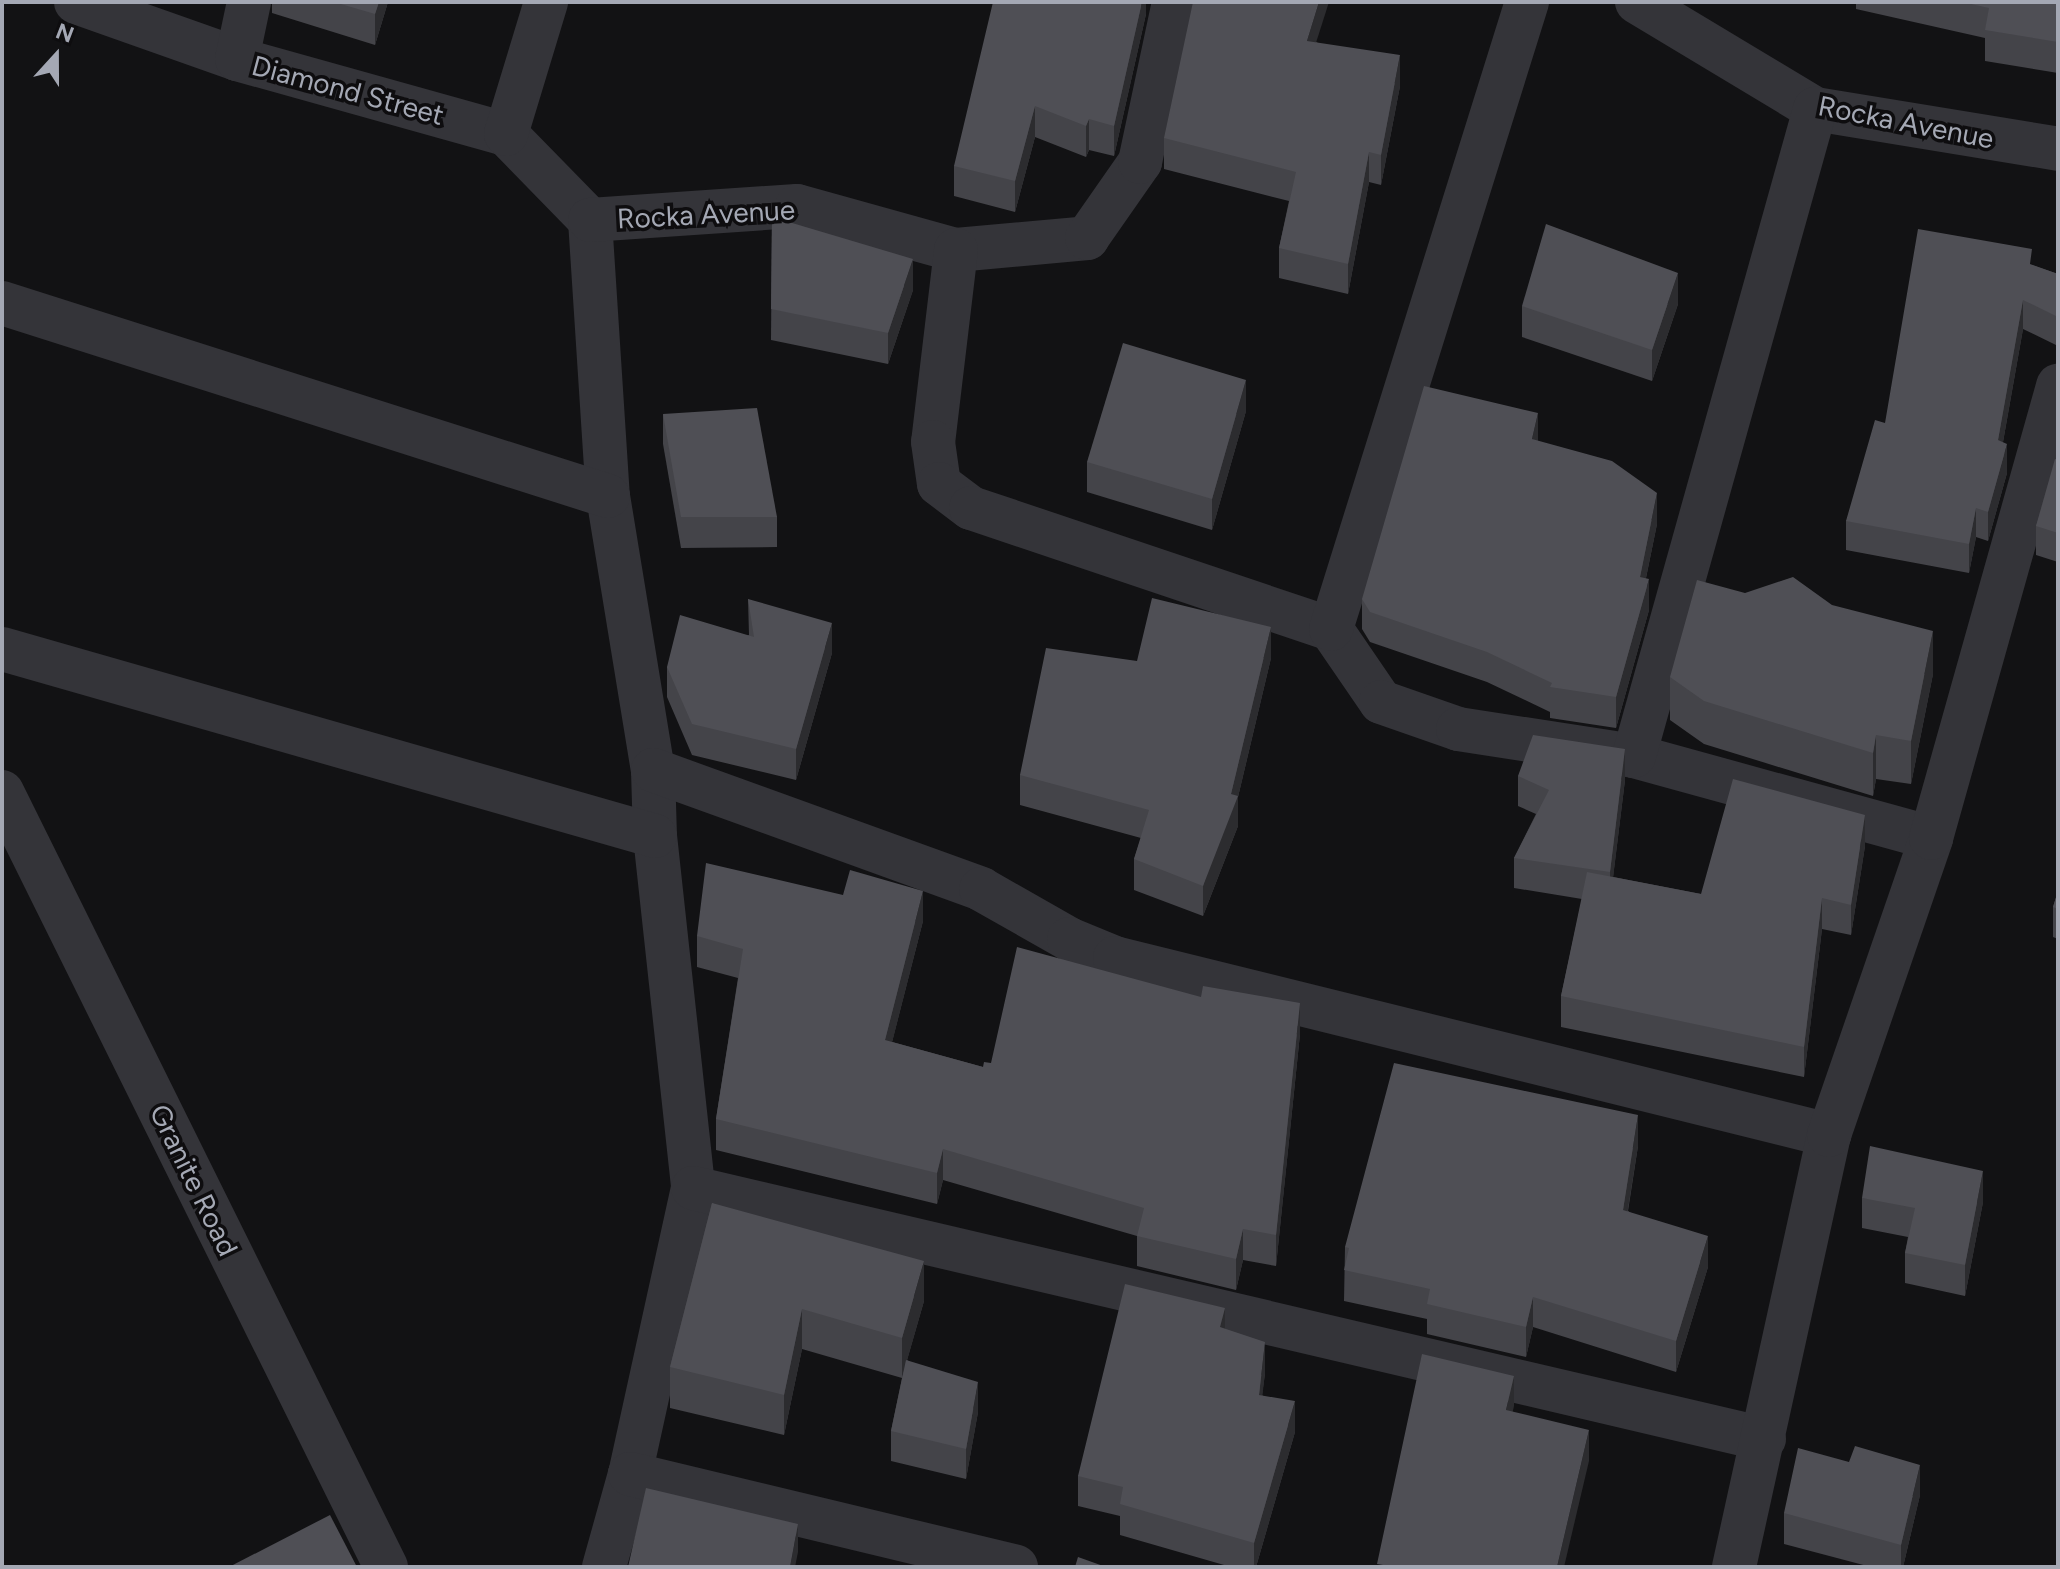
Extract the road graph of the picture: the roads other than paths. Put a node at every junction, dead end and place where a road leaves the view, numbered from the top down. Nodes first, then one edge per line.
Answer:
1 (76, 2) edge
2 (249, 2) edge
3 (546, 2) edge
4 (1174, 2) edge
5 (1527, 2) edge
6 (1637, 2) edge
7 (237, 59) junction
8 (1815, 109) junction
9 (506, 134) junction
10 (2058, 149) edge
11 (590, 220) junction
12 (956, 250) junction
13 (2, 303) edge
14 (2058, 385) edge
15 (608, 496) junction
16 (1331, 629) junction
17 (2, 649) edge
18 (1634, 756) junction
19 (653, 770) junction
20 (2, 792) edge
21 (655, 836) junction
22 (1931, 838) junction
23 (1829, 1135) junction
24 (693, 1188) junction
25 (1764, 1439) junction
26 (630, 1474) junction
27 (386, 1567) edge
28 (604, 1567) edge
29 (1016, 1567) edge
30 (1734, 1567) edge

1 - 7 street, Diamond Street
2 - 7 street
3 - 9 street
4 - 12 street, Rocka Avenue
5 - 16 street
6 - 8 street, Rocka Avenue
7 - 9 street, Diamond Street
8 - 10 street, Rocka Avenue
8 - 18 street
9 - 11 street
11 - 12 street, Rocka Avenue
11 - 15 street
12 - 16 street
13 - 15 street
14 - 22 street
15 - 19 street
16 - 18 street
17 - 21 street
18 - 22 street
19 - 21 street
19 - 23 street
20 - 27 street, Granite Road
21 - 24 street
22 - 23 street
23 - 25 street
24 - 25 street
24 - 26 street
25 - 30 street
26 - 28 street
26 - 29 street

